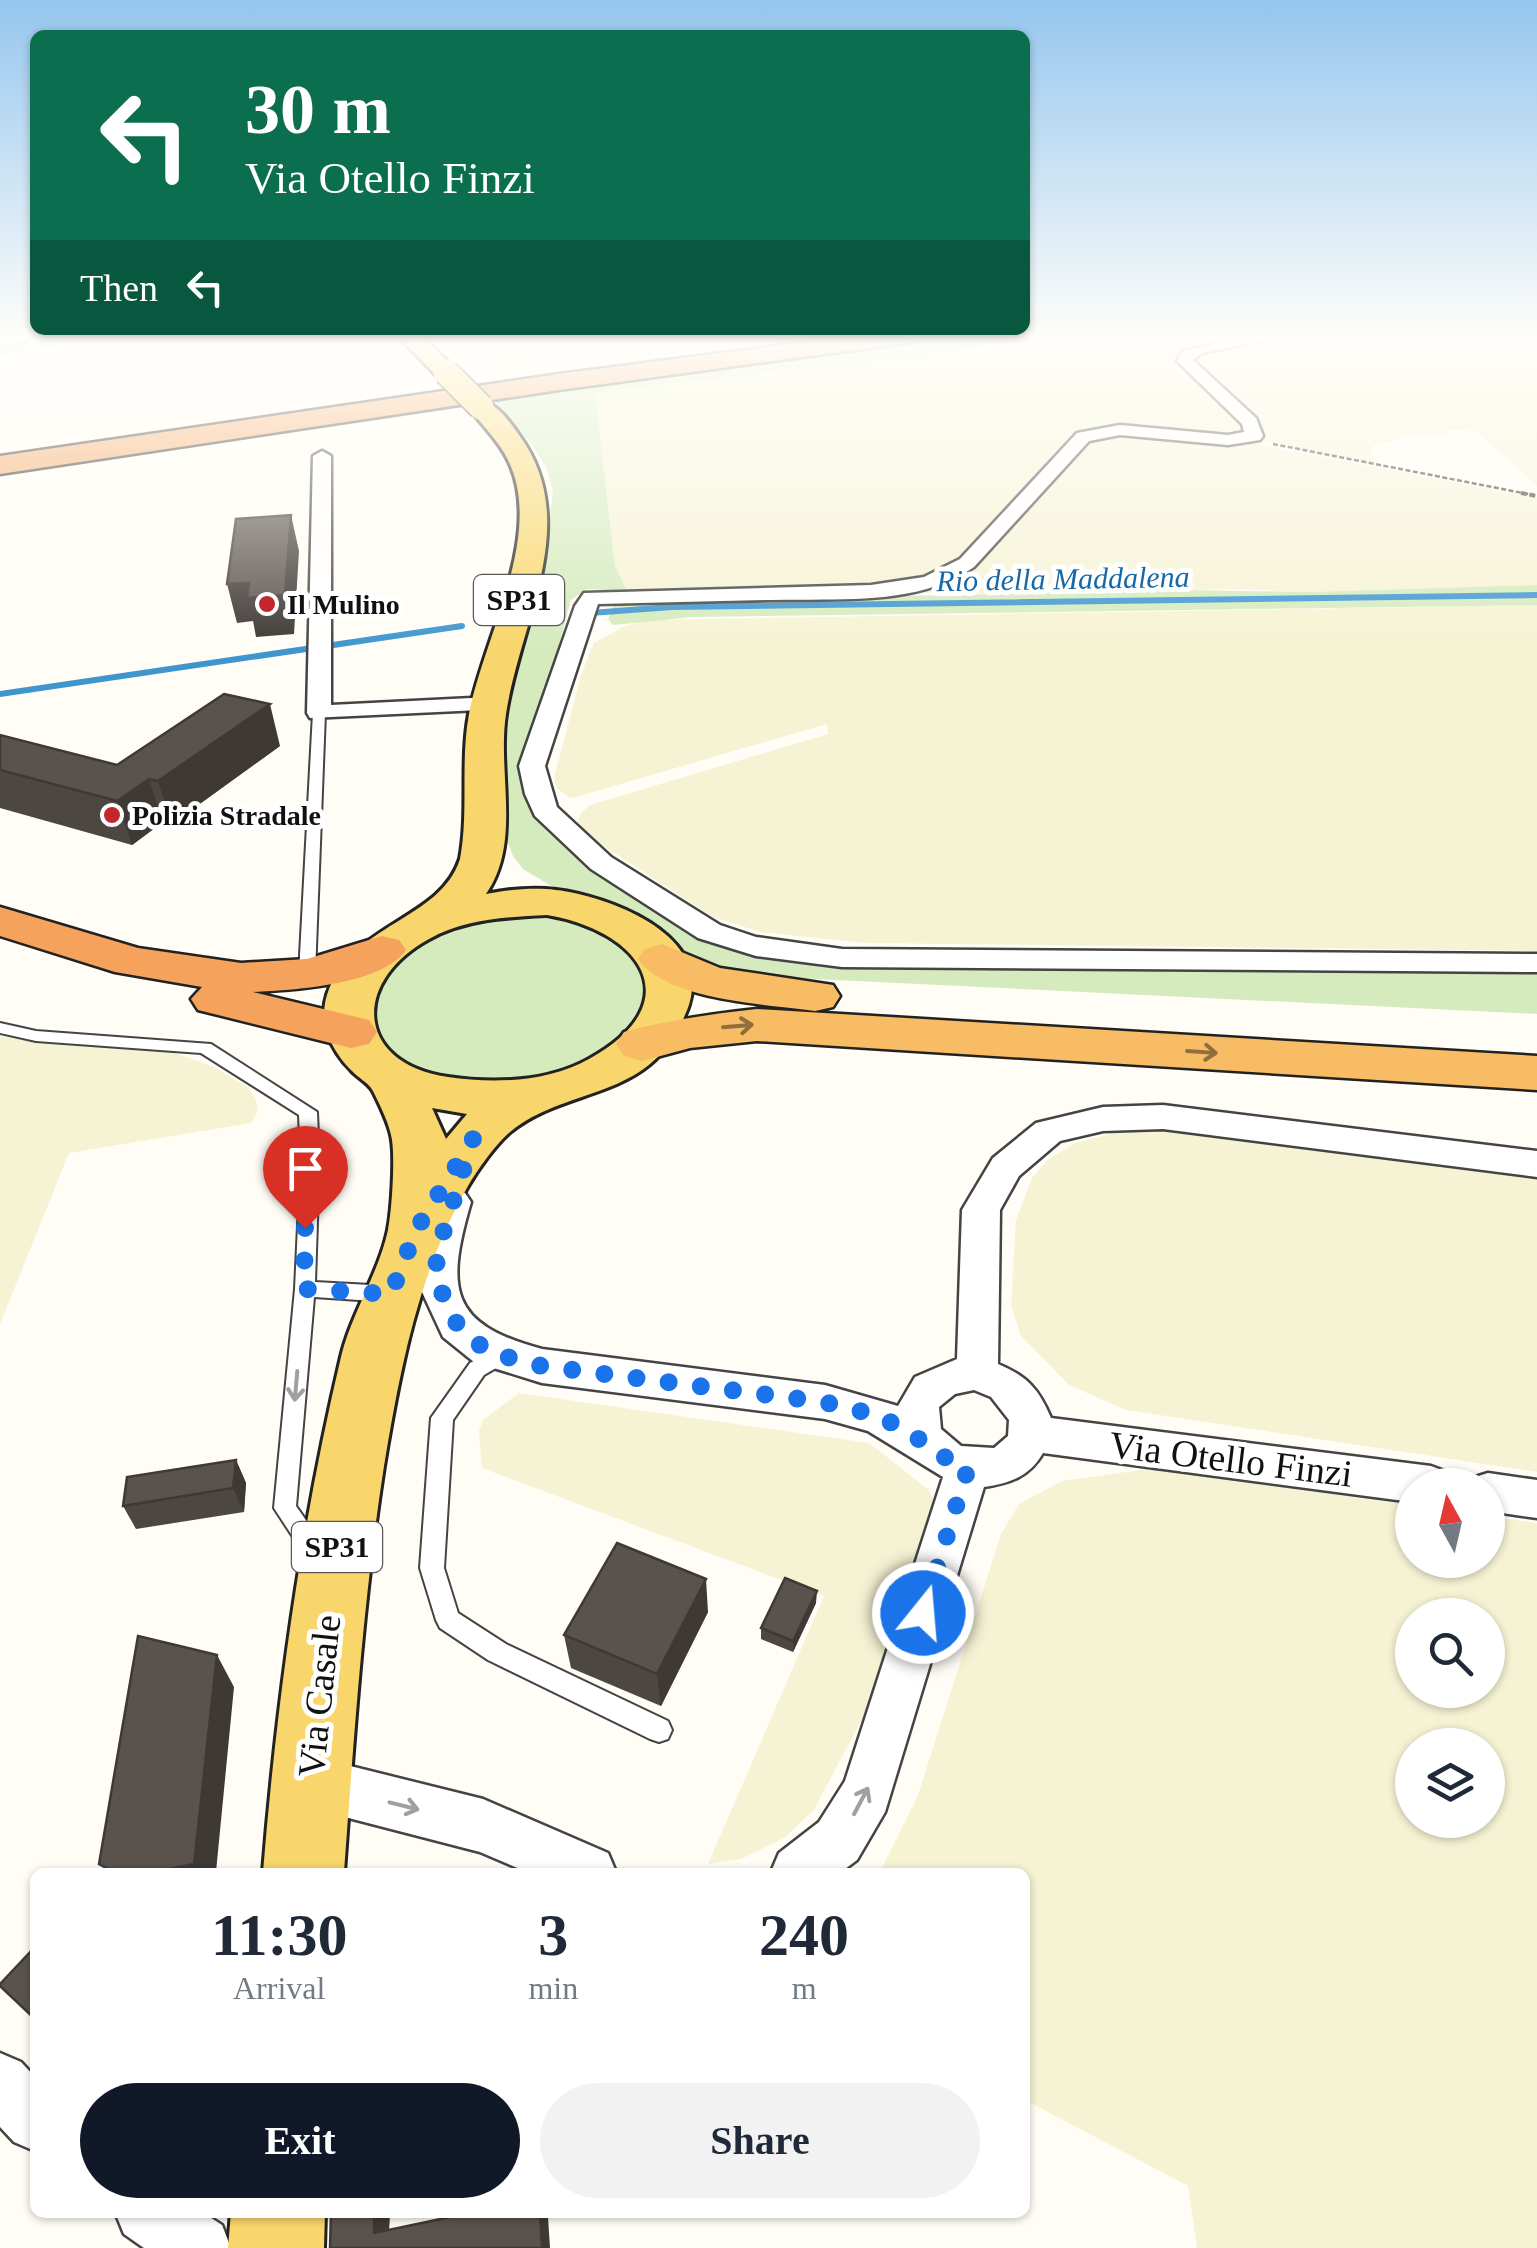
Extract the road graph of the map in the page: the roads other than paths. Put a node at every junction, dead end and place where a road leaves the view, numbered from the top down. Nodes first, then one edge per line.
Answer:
1 (108, 440) edge
2 (169, 440) edge
3 (510, 440) edge
4 (1080, 440) edge
5 (322, 456) dead end
6 (0, 457) edge
7 (0, 465) edge
8 (492, 704) junction
9 (319, 713) junction
10 (486, 806) junction
11 (566, 904) junction
12 (0, 921) edge
13 (399, 939) junction
14 (662, 958) junction
15 (132, 962) junction
16 (1537, 963) edge
17 (306, 974) junction
18 (0, 1028) edge
19 (351, 1032) junction
20 (1537, 1038) edge
21 (642, 1044) junction
22 (1537, 1072) edge
23 (394, 1078) junction
24 (544, 1093) junction
25 (473, 1139) junction
26 (1537, 1164) edge
27 (416, 1230) junction
28 (304, 1289) junction
29 (391, 1294) junction
30 (501, 1355) junction
31 (977, 1373) junction
32 (930, 1386) junction
33 (824, 1402) junction
34 (1032, 1434) junction
35 (947, 1456) junction
36 (1395, 1481) edge
37 (1505, 1494) edge
38 (1537, 1499) edge
39 (332, 1576) junction
40 (658, 1730) dead end
41 (310, 1782) junction
42 (303, 1868) edge
43 (581, 1868) edge
44 (803, 1868) edge
45 (0, 2083) edge
46 (30, 2116) edge
47 (155, 2218) edge
48 (278, 2218) edge
49 (198, 2248) edge
50 (276, 2248) edge

1 - 6 highway
2 - 7 highway
3 - 8 main road, SP31, bridge
4 - 16 street
5 - 9 street
8 - 9 street
8 - 10 main road, SP31
9 - 17 lane
10 - 11 main road, SP31
10 - 13 main road, SP31
11 - 13 main road, SP31
11 - 14 main road, SP31
12 - 15 highway
13 - 17 highway
13 - 19 main road, SP31
14 - 20 highway
14 - 21 main road, SP31
15 - 17 highway
15 - 19 highway
18 - 28 lane
19 - 23 main road, SP31
21 -> 22 highway
21 - 24 main road, SP31
23 - 24 main road, SP31
23 - 27 main road, Via Casale / SP31
24 - 25 main road, Via Casale / SP31
25 - 27 main road, Via Casale / SP31
25 - 30 street
26 - 31 street
27 - 29 main road, Via Casale / SP31
28 - 29 lane
28 -> 39 lane
29 - 39 main road, Via Casale / SP31
30 - 33 street
30 - 40 lane
31 - 32 street
31 - 34 street
32 - 33 street
32 - 35 street
33 - 35 street
34 - 35 street
34 - 36 street, Via Otello Finzi
44 -> 35 street
37 - 38 street
39 - 41 main road, Via Casale / SP31
41 - 42 main road, Via Casale / SP31
41 -> 43 street
45 - 46 street
47 - 49 street
48 - 50 main road

